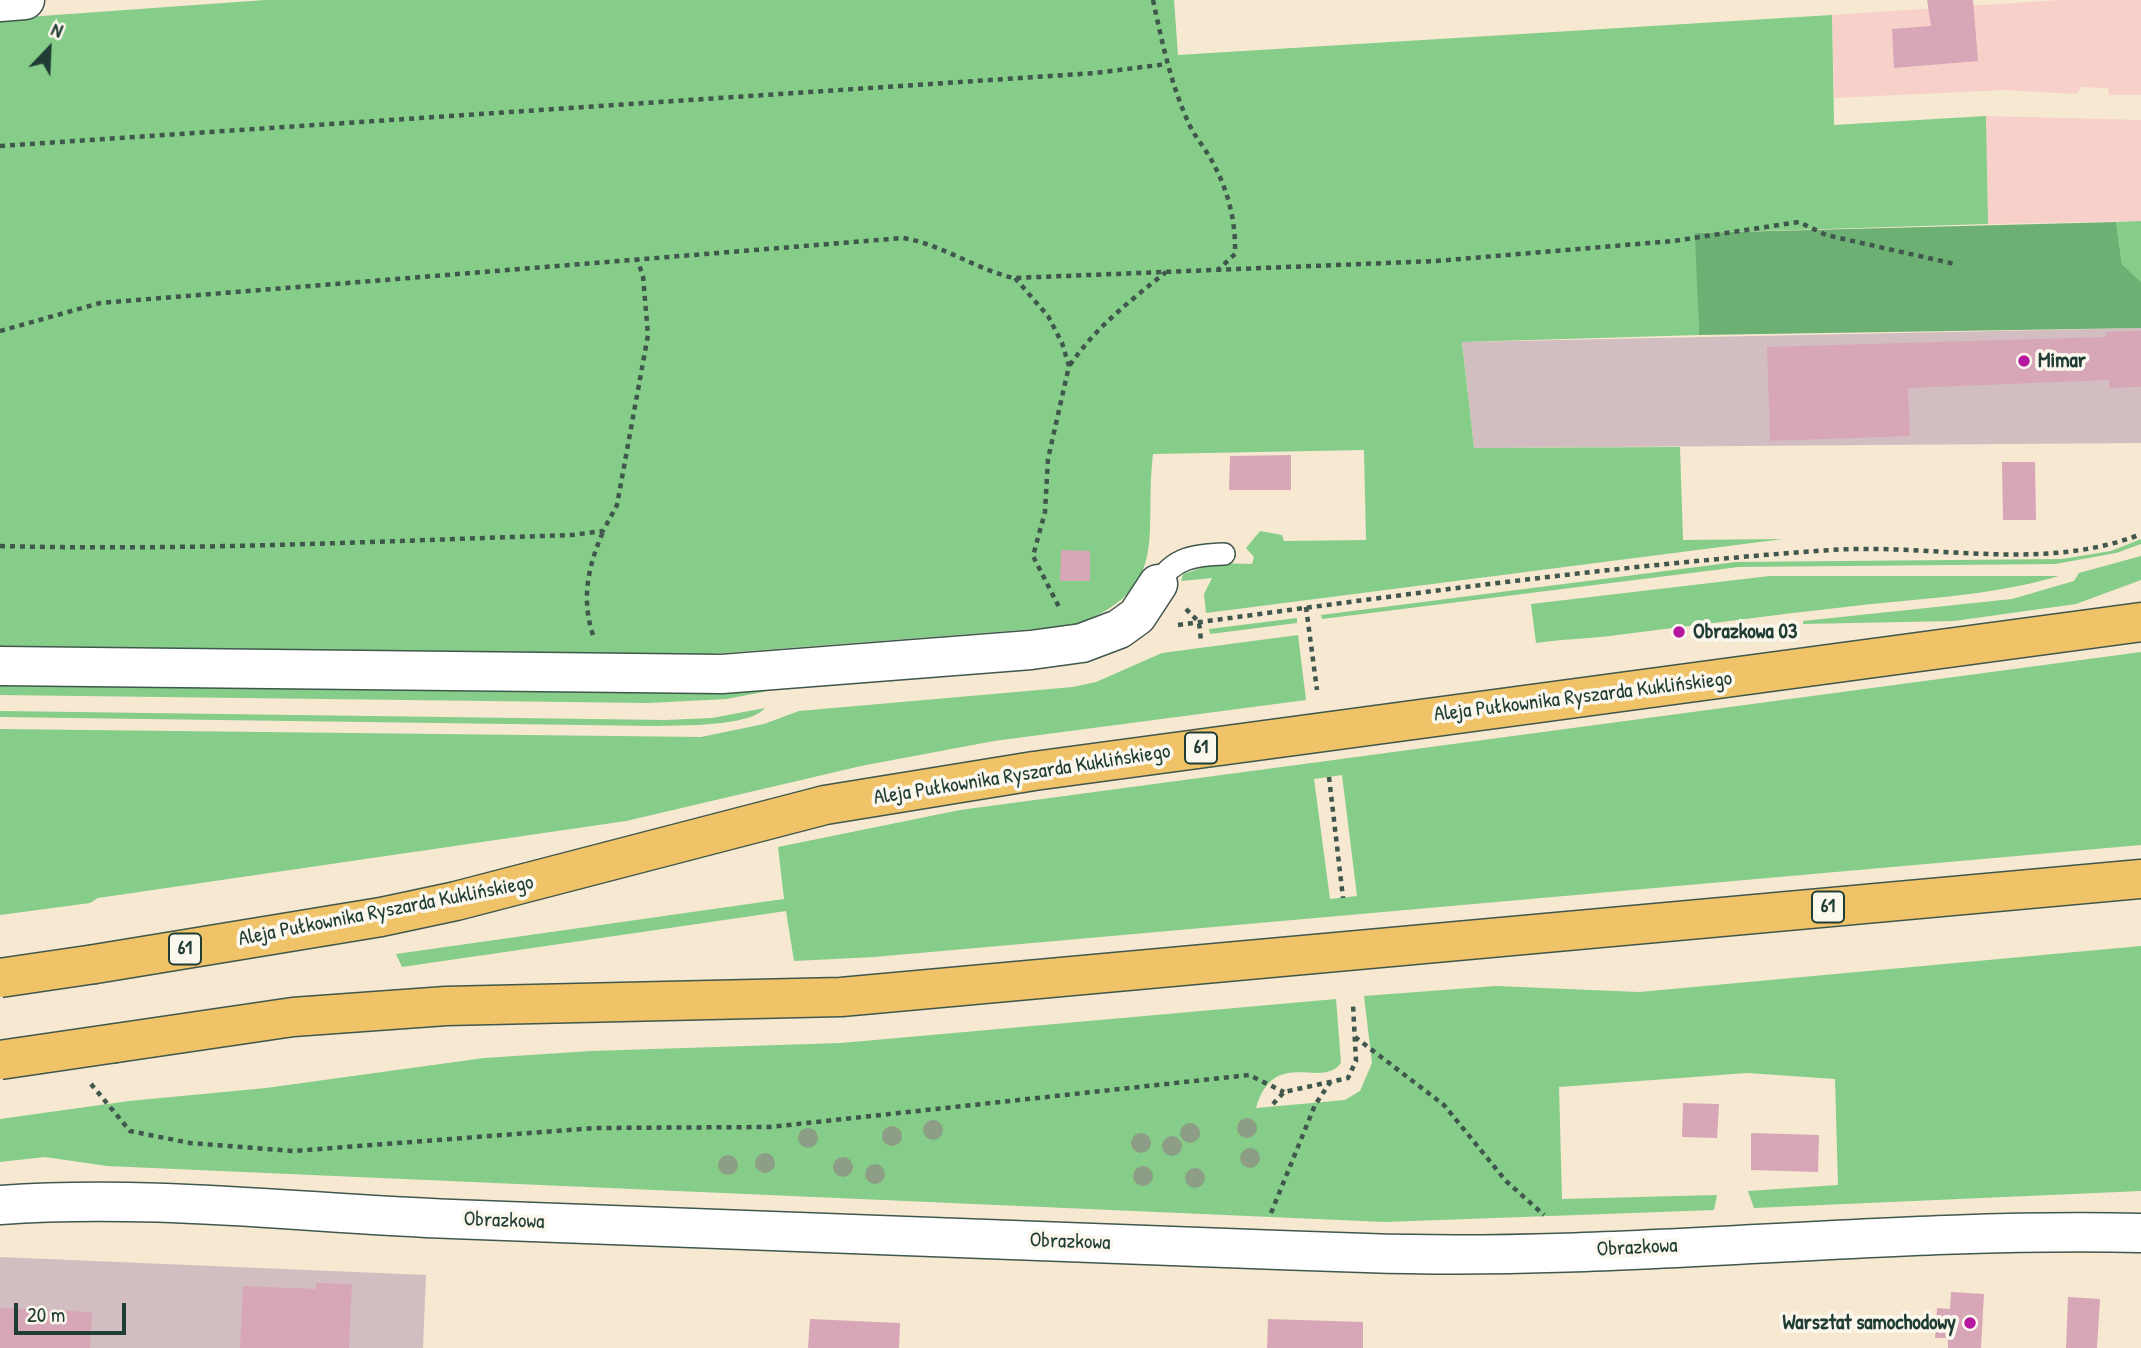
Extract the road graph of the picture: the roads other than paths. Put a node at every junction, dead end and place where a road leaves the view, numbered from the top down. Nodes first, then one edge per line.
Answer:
1 (26, 0) edge
2 (0, 2) edge
3 (1224, 554) dead end
4 (1158, 584) joint
5 (2140, 622) edge
6 (0, 666) edge
7 (2141, 879) edge
8 (0, 978) edge
9 (0, 1060) edge
10 (0, 1205) edge
11 (2141, 1233) edge

1 - 2 street
3 - 4 lane
4 - 6 street
5 - 8 main road, Aleja Pułkownika Ryszarda Kuklińskiego / 61, bridge
7 - 9 main road, 61, bridge
10 - 11 street, Obrazkowa

